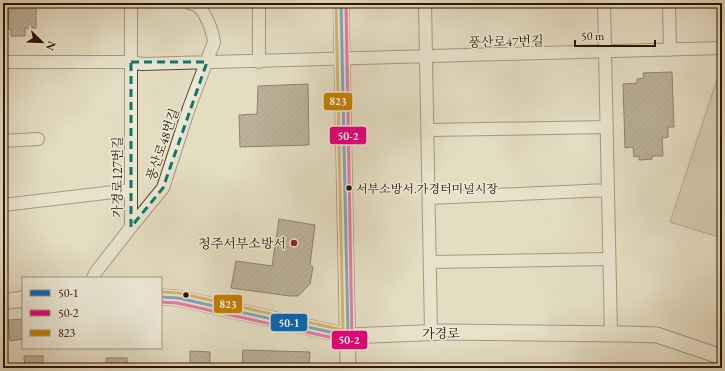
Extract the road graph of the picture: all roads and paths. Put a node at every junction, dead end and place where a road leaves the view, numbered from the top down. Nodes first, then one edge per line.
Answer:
1 (131, 3) edge
2 (190, 3) edge
3 (259, 3) edge
4 (341, 3) edge
5 (425, 3) edge
6 (604, 3) edge
7 (669, 3) edge
8 (722, 48) edge
9 (670, 50) junction
10 (606, 52) junction
11 (427, 57) junction
12 (343, 59) junction
13 (3, 62) edge
14 (131, 62) junction
15 (207, 62) junction
16 (259, 62) junction
17 (607, 127) junction
18 (428, 130) junction
19 (38, 139) dead end
20 (3, 141) edge
21 (131, 190) junction
22 (608, 190) junction
23 (429, 198) junction
24 (3, 205) edge
25 (131, 227) junction
26 (610, 259) junction
27 (430, 262) junction
28 (94, 277) edge
29 (162, 297) edge
30 (22, 299) edge
31 (3, 302) edge
32 (431, 333) junction
33 (611, 334) junction
34 (348, 336) junction
35 (722, 357) edge
36 (348, 368) edge

1 - 14 street, 가경로127번길
2 - 15 street, 풍산로48번길
3 - 16 street
4 - 12 street
5 - 11 street
6 - 10 street
7 - 9 street
8 - 9 street, 풍산로47번길
9 - 10 street, 풍산로47번길
10 - 11 street, 풍산로47번길
10 - 17 street
11 - 12 street, 풍산로47번길
11 - 18 street
12 - 16 street
12 - 34 street
13 - 14 street
14 - 15 street
14 - 21 street, 가경로127번길
15 - 16 street
15 - 25 street, 풍산로48번길
17 - 18 street
17 - 22 street
18 - 23 street
19 - 20 street
21 - 24 street
21 - 25 street, 가경로127번길
22 - 23 street
22 - 26 street
23 - 27 street
25 - 28 street, 가경로127번길
26 - 27 street
26 - 33 street
27 - 32 street
29 - 34 street, 가경로
30 - 31 street
32 - 33 street, 가경로
32 - 34 street, 가경로
33 - 35 street, 가경로
34 - 36 street

